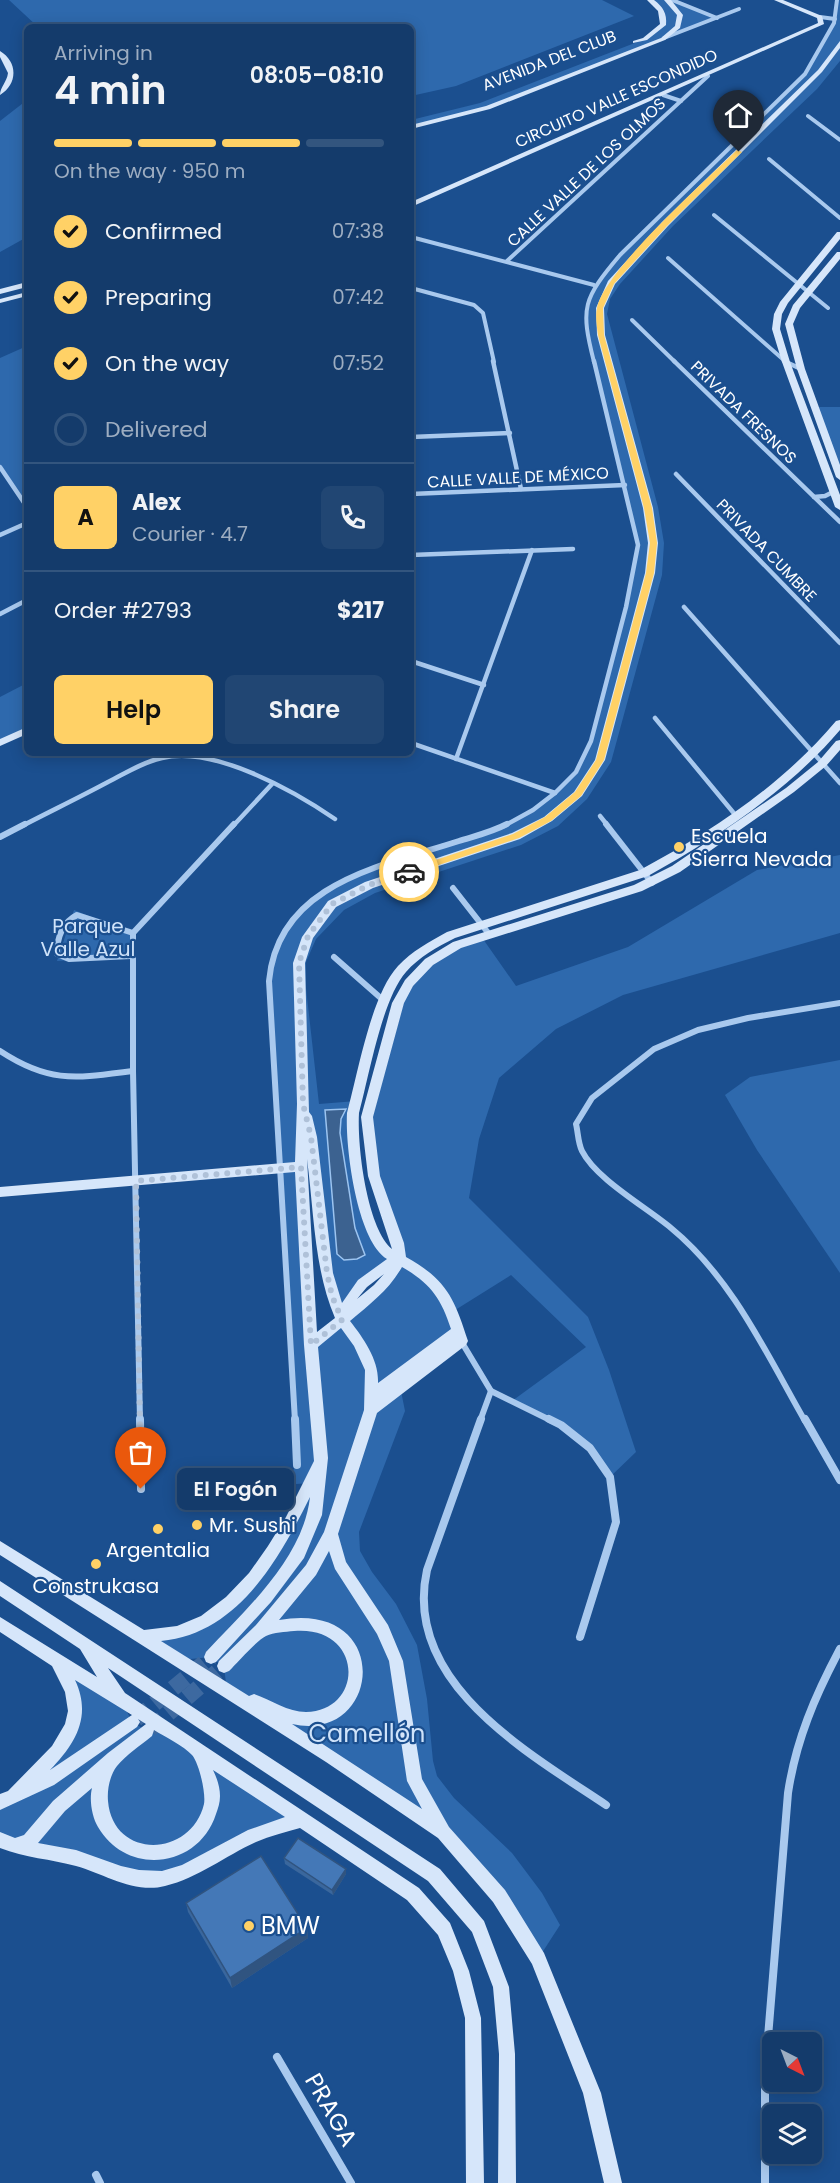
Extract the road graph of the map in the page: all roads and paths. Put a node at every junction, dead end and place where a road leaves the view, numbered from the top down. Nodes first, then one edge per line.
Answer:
1 (650, 0) edge
2 (667, 0) edge
3 (672, 0) edge
4 (777, 0) edge
5 (837, 0) edge
6 (740, 9) dead end
7 (718, 18) junction
8 (820, 20) junction
9 (834, 21) junction
10 (645, 39) junction
11 (663, 39) junction
12 (655, 42) junction
13 (840, 43) edge
14 (0, 53) edge
15 (708, 76) junction
16 (0, 93) edge
17 (663, 95) junction
18 (681, 101) junction
19 (808, 116) dead end
20 (414, 119) edge
21 (414, 126) edge
22 (840, 140) edge
23 (769, 159) dead end
24 (414, 204) edge
25 (714, 215) dead end
26 (840, 218) edge
27 (840, 234) edge
28 (414, 238) edge
29 (840, 254) edge
30 (668, 258) dead end
31 (507, 261) junction
32 (798, 283) junction
33 (24, 285) edge
34 (594, 285) junction
35 (414, 289) edge
36 (0, 292) edge
37 (808, 292) junction
38 (24, 295) edge
39 (0, 301) edge
40 (828, 308) dead end
41 (632, 320) dead end
42 (786, 362) junction
43 (801, 369) junction
44 (510, 433) junction
45 (414, 437) edge
46 (0, 467) edge
47 (676, 474) dead end
48 (840, 477) edge
49 (625, 484) junction
50 (521, 489) junction
51 (833, 492) junction
52 (414, 494) edge
53 (814, 497) junction
54 (24, 503) edge
55 (840, 507) edge
56 (840, 522) edge
57 (24, 524) edge
58 (0, 535) edge
59 (573, 549) dead end
60 (532, 550) junction
61 (414, 555) edge
62 (24, 602) edge
63 (684, 607) dead end
64 (0, 614) edge
65 (840, 643) edge
66 (414, 663) edge
67 (484, 685) junction
68 (656, 718) dead end
69 (840, 723) edge
70 (24, 731) edge
71 (0, 743) edge
72 (840, 743) edge
73 (414, 744) edge
74 (813, 753) junction
75 (168, 756) edge
76 (201, 756) edge
77 (456, 759) junction
78 (822, 764) junction
79 (840, 783) edge
80 (272, 784) junction
81 (555, 793) junction
82 (600, 816) dead end
83 (335, 819) dead end
84 (739, 819) junction
85 (0, 837) edge
86 (648, 878) junction
87 (453, 888) dead end
88 (486, 929) junction
89 (133, 933) junction
90 (131, 956) junction
91 (334, 957) dead end
92 (383, 1000) junction
93 (840, 1003) edge
94 (378, 1021) junction
95 (392, 1022) junction
96 (0, 1051) edge
97 (133, 1071) junction
98 (303, 1104) junction
99 (299, 1167) junction
100 (281, 1168) junction
101 (136, 1181) junction
102 (0, 1192) edge
103 (399, 1258) junction
104 (342, 1320) junction
105 (459, 1336) junction
106 (311, 1345) junction
107 (491, 1391) junction
108 (372, 1402) junction
109 (321, 1458) junction
110 (297, 1464) dead end
111 (840, 1480) edge
112 (141, 1489) dead end
113 (331, 1534) junction
114 (0, 1547) edge
115 (0, 1588) edge
116 (0, 1624) edge
117 (261, 1630) junction
118 (143, 1636) junction
119 (580, 1637) dead end
120 (83, 1644) junction
121 (840, 1649) edge
122 (211, 1657) tunnel mouth
123 (58, 1662) junction
124 (224, 1666) tunnel mouth
125 (227, 1691) junction
126 (121, 1699) junction
127 (132, 1722) tunnel mouth
128 (147, 1731) tunnel mouth
129 (200, 1753) junction
130 (113, 1758) junction
131 (7, 1798) edge
132 (606, 1805) dead end
133 (301, 1820) junction
134 (444, 1833) junction
135 (7, 1843) edge
136 (278, 2057) dead end
137 (351, 2183) edge
138 (475, 2183) edge
139 (507, 2183) edge
140 (613, 2183) edge
141 (765, 2183) edge

1 - 10 street, AVENIDA DEL CLUB
2 - 11 street
3 - 7 street
4 - 8 street
5 - 9 street
6 - 7 street, AVENIDA DEL CLUB
7 - 11 street, AVENIDA DEL CLUB
8 - 9 street, CIRCUITO VALLE ESCONDIDO
8 - 9 street
8 - 15 street, CIRCUITO VALLE ESCONDIDO
9 - 34 street
10 - 12 street
10 - 20 street, AVENIDA DEL CLUB
11 - 12 street, AVENIDA DEL CLUB
12 - 21 street, AVENIDA DEL CLUB
13 - 98 street
14 - 16 street
15 - 17 street, CIRCUITO VALLE ESCONDIDO
15 - 18 street, CALLE VALLE DE LOS OLMOS
17 - 18 street
17 - 24 street, CIRCUITO VALLE ESCONDIDO
18 - 31 street, CALLE VALLE DE LOS OLMOS
19 - 22 street
23 - 26 street
25 - 32 street
27 - 32 street
28 - 31 street
29 - 37 street
30 - 42 street
31 - 34 street
32 - 37 street
32 - 42 street
33 - 36 street
34 - 49 street
35 - 44 street
37 - 40 street
37 - 43 street
38 - 39 street
41 - 53 street, PRIVADA FRESNOS
42 - 43 street
42 - 51 street
43 - 48 street
44 - 45 street
44 - 50 street
46 - 54 street
47 - 65 street, PRIVADA CUMBRE
49 - 50 street, CALLE VALLE DE MÉXICO
49 - 81 street
50 - 52 street, CALLE VALLE DE MÉXICO
51 - 53 street
51 - 55 street
53 - 56 street, PRIVADA FRESNOS
57 - 58 street
59 - 60 street
60 - 61 street
60 - 67 street
62 - 64 street
63 - 74 street
66 - 67 street
67 - 77 street
68 - 84 street
69 - 74 street
70 - 71 street
72 - 78 street
73 - 77 street
74 - 78 street
74 - 84 street
75 - 85 street
76 - 80 street
77 - 81 street
78 - 79 street
78 - 84 street
80 - 83 street
80 - 89 street
81 - 100 street
82 - 86 street
84 - 86 street
86 - 88 street
87 - 88 street
88 - 92 street
88 - 95 street
89 - 90 street
89 - 90 street
90 - 97 street
91 - 92 street
92 - 94 street
93 - 111 street
94 - 95 street
94 - 103 street
95 - 103 street
96 - 97 street
97 - 101 street
98 - 99 street
98 - 104 street
99 - 100 street
99 - 106 street
100 - 101 street
100 - 110 street
101 - 102 street
101 - 112 street
103 - 104 street
103 - 105 street
104 - 106 street
104 - 108 street
105 - 107 street
105 - 108 street
106 - 109 street
107 - 119 street
107 - 132 street
108 - 113 street
109 - 118 street
109 - 122 street
113 - 117 street
113 - 134 street
114 - 118 street
115 - 120 street
116 - 123 street
117 - 124 street
117 - 125 street
118 - 125 street
120 - 126 street
120 - 139 street
121 - 141 street
123 - 126 street
123 - 131 street
125 - 134 street
126 - 129 street
127 - 131 street
128 - 130 street
129 - 130 street
129 - 133 street
130 - 135 street
133 - 135 street
133 - 138 street
134 - 140 street
136 - 137 street, PRAGA

